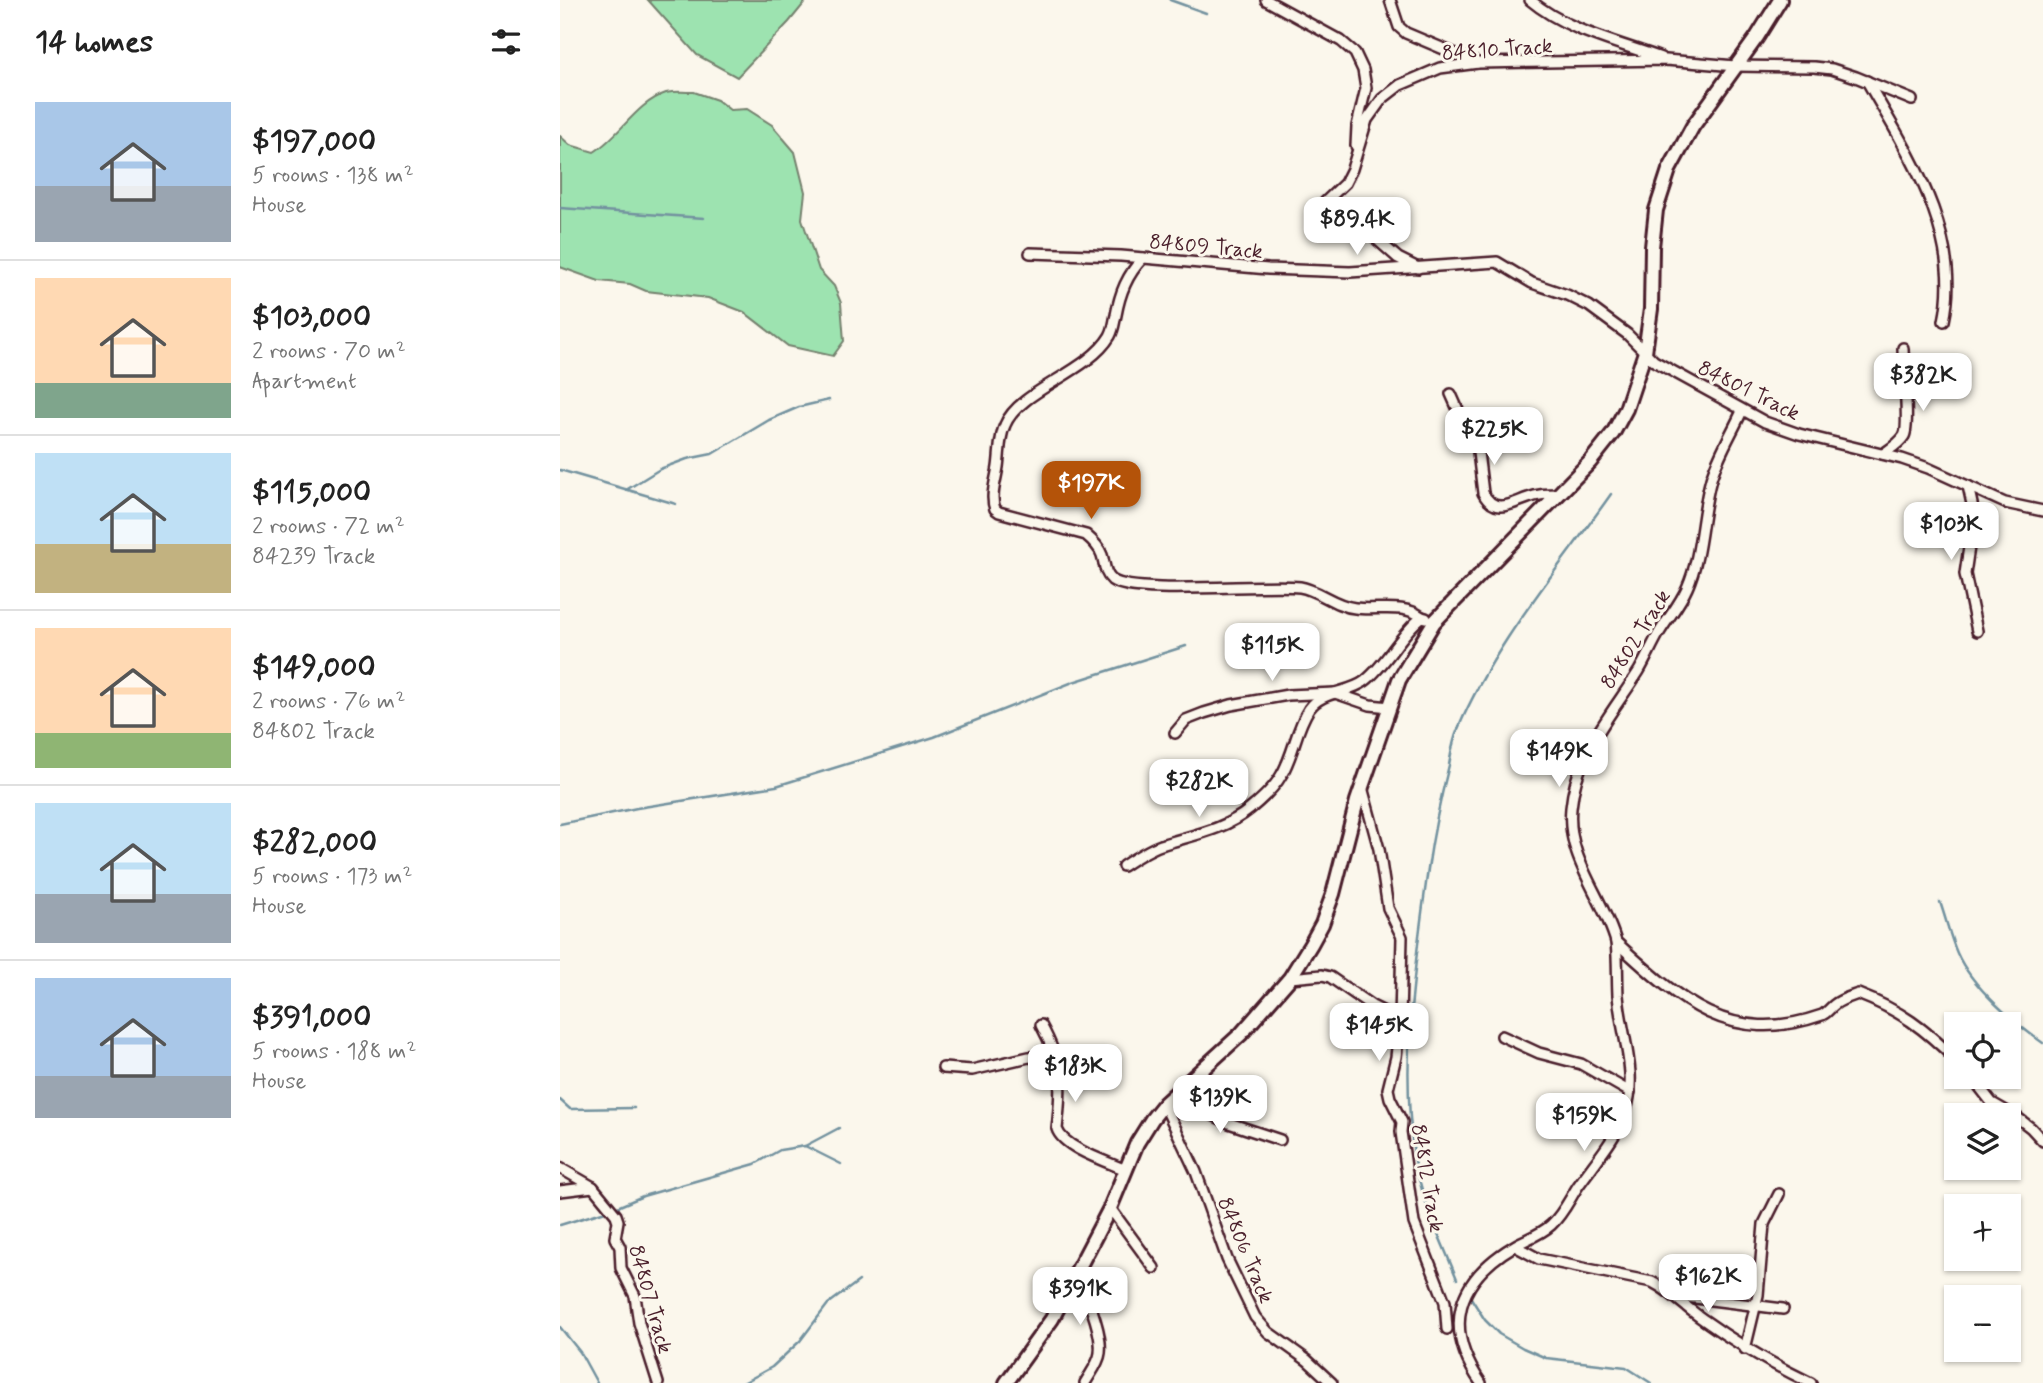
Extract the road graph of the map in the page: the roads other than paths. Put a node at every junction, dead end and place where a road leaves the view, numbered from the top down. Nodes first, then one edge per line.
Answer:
1 (1266, 0) edge
2 (1390, 0) edge
3 (1530, 0) edge
4 (1780, 0) edge
5 (1666, 60) junction
6 (1478, 63) junction
7 (1735, 66) junction
8 (1867, 81) junction
9 (1913, 100) dead end
10 (1357, 151) junction
11 (1030, 253) dead end
12 (1143, 258) junction
13 (1420, 269) junction
14 (1944, 321) dead end
15 (1903, 348) dead end
16 (1645, 352) junction
17 (1451, 394) dead end
18 (1742, 411) junction
19 (1883, 454) junction
20 (1968, 486) junction
21 (1558, 494) junction
22 (2043, 511) edge
23 (1428, 620) junction
24 (1977, 631) dead end
25 (1335, 693) junction
26 (1390, 707) junction
27 (1175, 733) dead end
28 (1362, 787) junction
29 (1123, 866) dead end
30 (1616, 942) junction
31 (1641, 965) junction
32 (1619, 969) junction
33 (1290, 978) junction
34 (1400, 1020) junction
35 (1041, 1025) dead end
36 (1502, 1036) dead end
37 (1944, 1049) edge
38 (1057, 1059) junction
39 (943, 1068) dead end
40 (1981, 1089) edge
41 (1630, 1092) junction
42 (1170, 1100) junction
43 (1280, 1140) dead end
44 (2043, 1141) edge
45 (560, 1168) edge
46 (1126, 1170) junction
47 (593, 1187) junction
48 (560, 1191) edge
49 (1779, 1194) dead end
50 (1110, 1208) junction
51 (1515, 1246) junction
52 (1154, 1268) dead end
53 (1077, 1272) junction
54 (1668, 1291) junction
55 (1755, 1305) junction
56 (1783, 1309) dead end
57 (1447, 1329) dead end
58 (1745, 1349) junction
59 (658, 1383) edge
60 (1006, 1383) edge
61 (1085, 1383) edge
62 (1332, 1383) edge
63 (1481, 1383) edge
64 (1811, 1383) edge

1 - 10 street
2 - 6 street
3 - 5 street
4 - 7 street
5 - 6 street, 84810 Track
5 - 7 street, 84810 Track
6 - 10 street, 84810 Track
7 - 8 street, 84810 Track
7 - 16 street
8 - 9 street, 84810 Track
8 - 14 street
10 - 13 street, 84810 Track
11 - 12 street, 84809 Track
12 - 13 street, 84809 Track
12 - 23 street
13 - 16 street, 84809 Track
15 - 19 street
16 - 18 street, 84801 Track
16 - 21 street
17 - 21 street
18 - 19 street, 84801 Track
18 - 30 street, 84802 Track
19 - 20 street, 84801 Track
20 - 22 street, 84801 Track
20 - 24 street
21 - 23 street
23 - 25 street
23 - 26 street
25 - 26 street
25 - 27 street
25 - 29 street
26 - 28 street
28 - 33 street
28 - 34 street, 84812 Track
30 - 31 street, 84802 Track
30 - 32 street
31 - 32 street
31 - 37 street, 84802 Track
32 - 41 street
33 - 34 street
33 - 42 street
34 - 57 street, 84812 Track
35 - 38 street
36 - 41 street
38 - 39 street
38 - 46 street
40 - 44 street
41 - 51 street
42 - 43 street
42 - 46 street
42 - 62 street, 84806 Track
45 - 47 street, 84807 Track
46 - 50 street
47 - 48 street
47 - 59 street, 84807 Track
49 - 55 street
50 - 52 street
50 - 53 street
51 - 54 street
51 - 63 street
53 - 60 street
53 - 61 street
54 - 55 street
54 - 58 street
55 - 56 street
55 - 58 street
58 - 64 street

